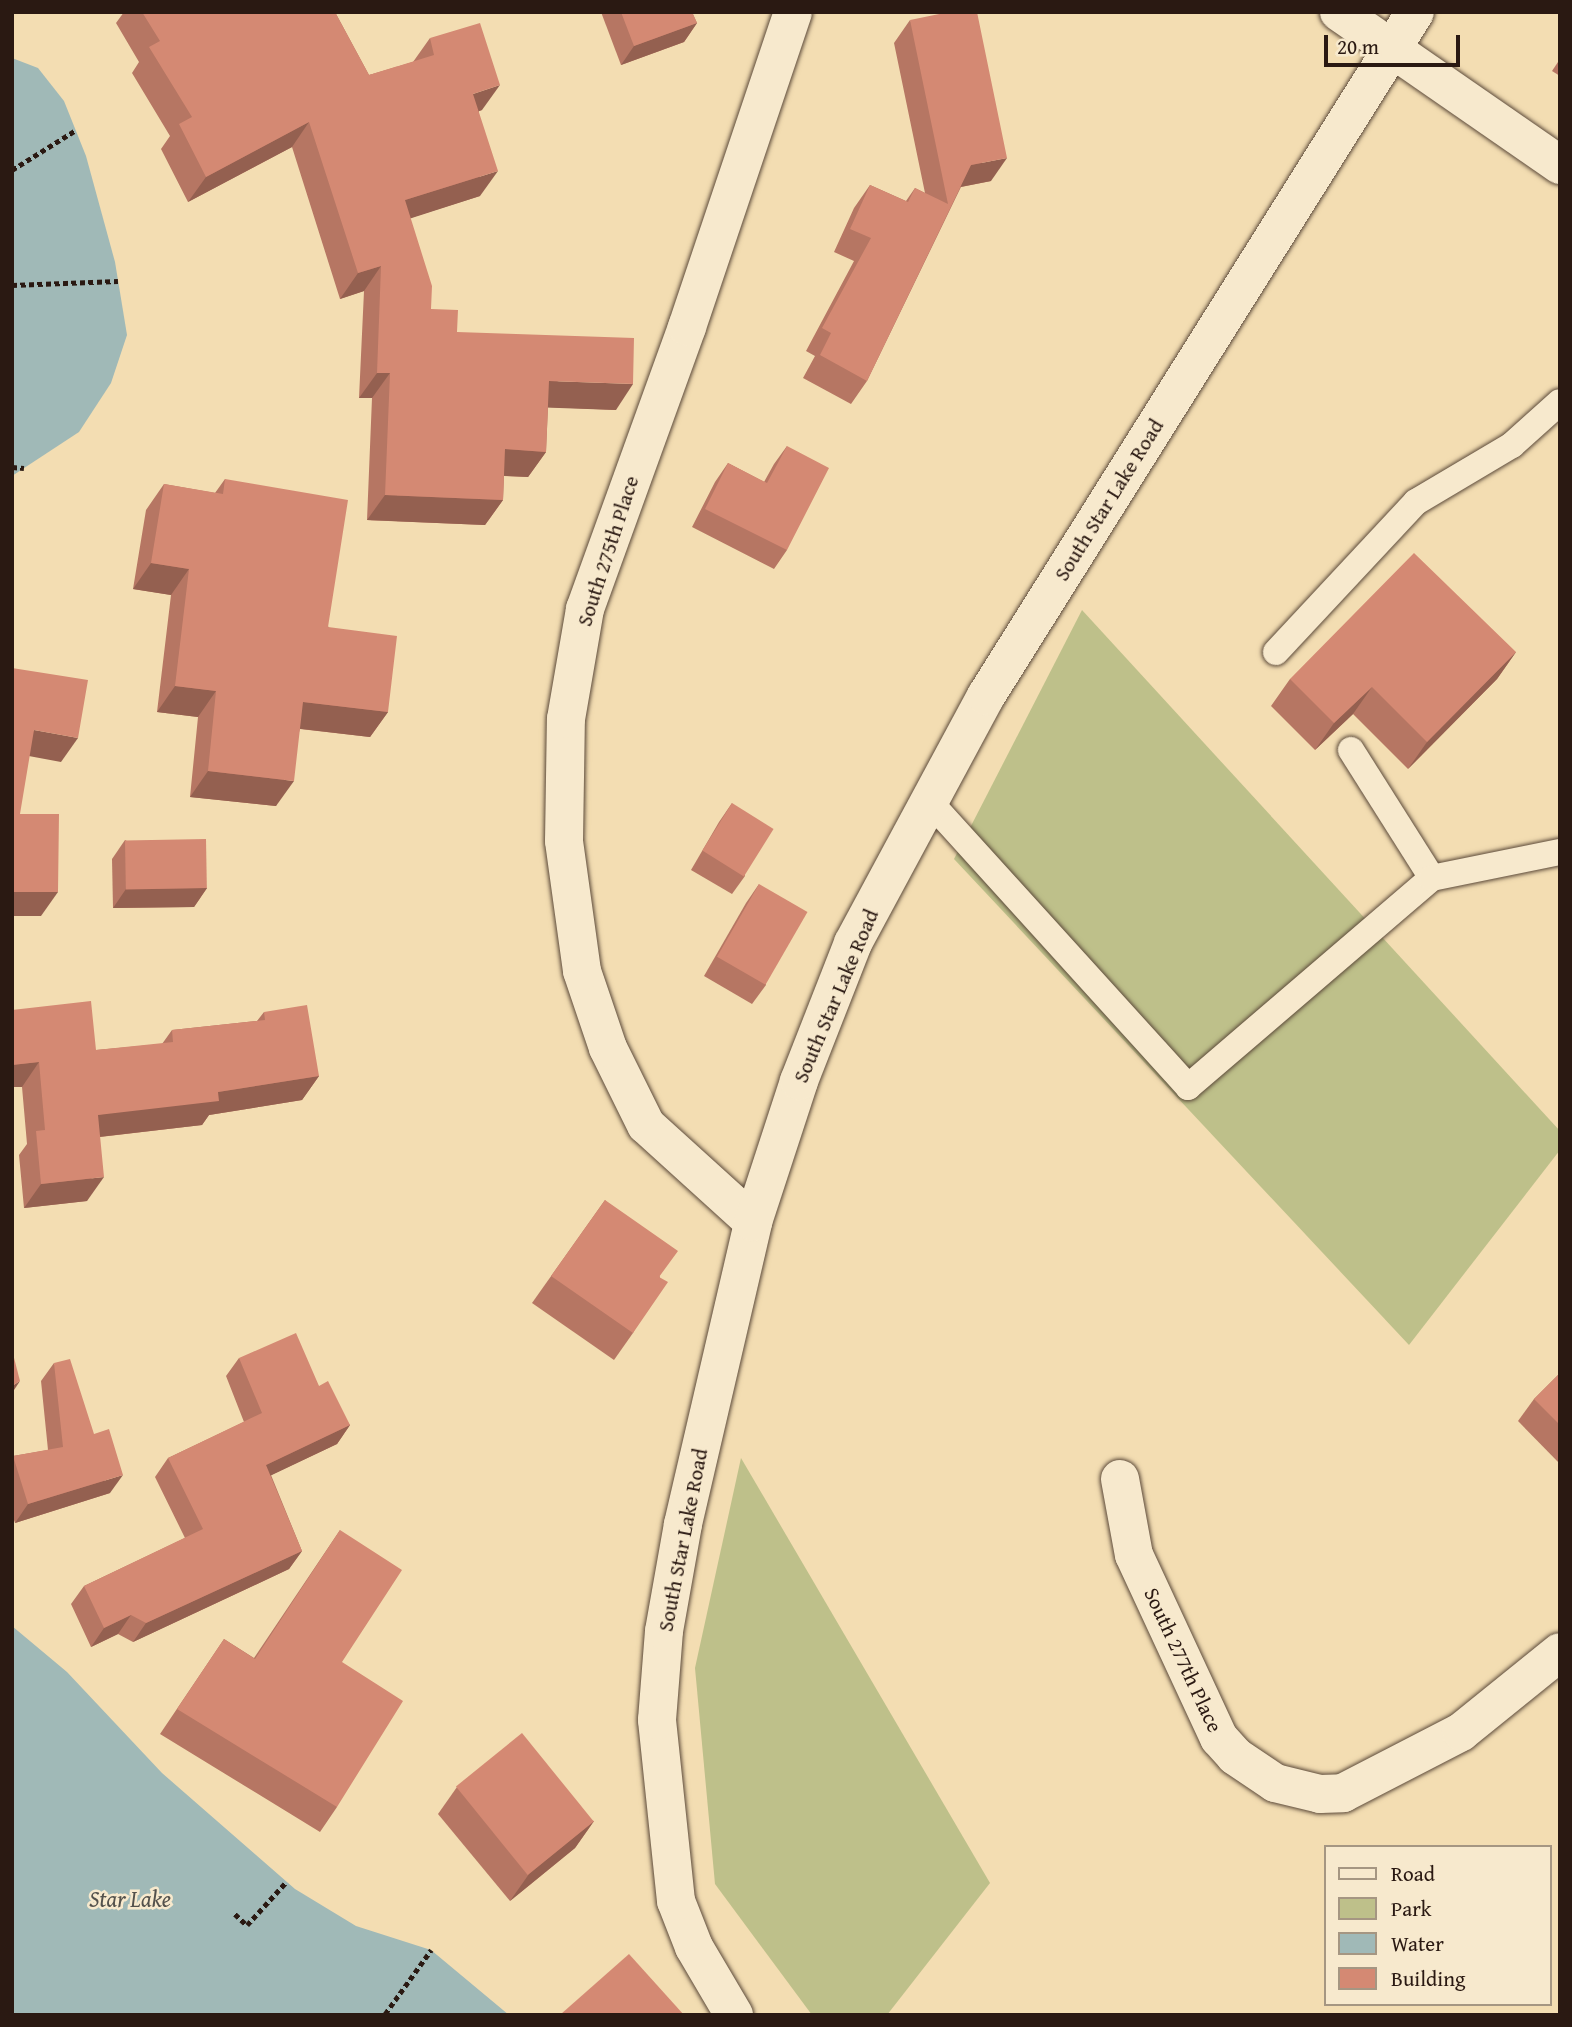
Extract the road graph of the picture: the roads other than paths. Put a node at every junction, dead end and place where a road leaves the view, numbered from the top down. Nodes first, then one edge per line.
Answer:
1 (793, 12) edge
2 (1339, 12) edge
3 (1415, 12) edge
4 (1392, 48) junction
5 (1560, 165) edge
6 (1560, 402) edge
7 (1276, 652) dead end
8 (1351, 750) dead end
9 (929, 801) junction
10 (1560, 852) edge
11 (1433, 878) junction
12 (753, 1222) junction
13 (1120, 1479) dead end
14 (1560, 1652) edge
15 (734, 2015) edge

1 - 12 street, South 275th Place
2 - 4 street
3 - 4 street, South Star Lake Road
4 - 5 street
4 - 9 street, South Star Lake Road
6 - 7 lane
8 - 11 lane
9 - 11 lane
9 - 12 street, South Star Lake Road
10 - 11 lane
12 - 15 street, South Star Lake Road
13 - 14 street, South 277th Place

